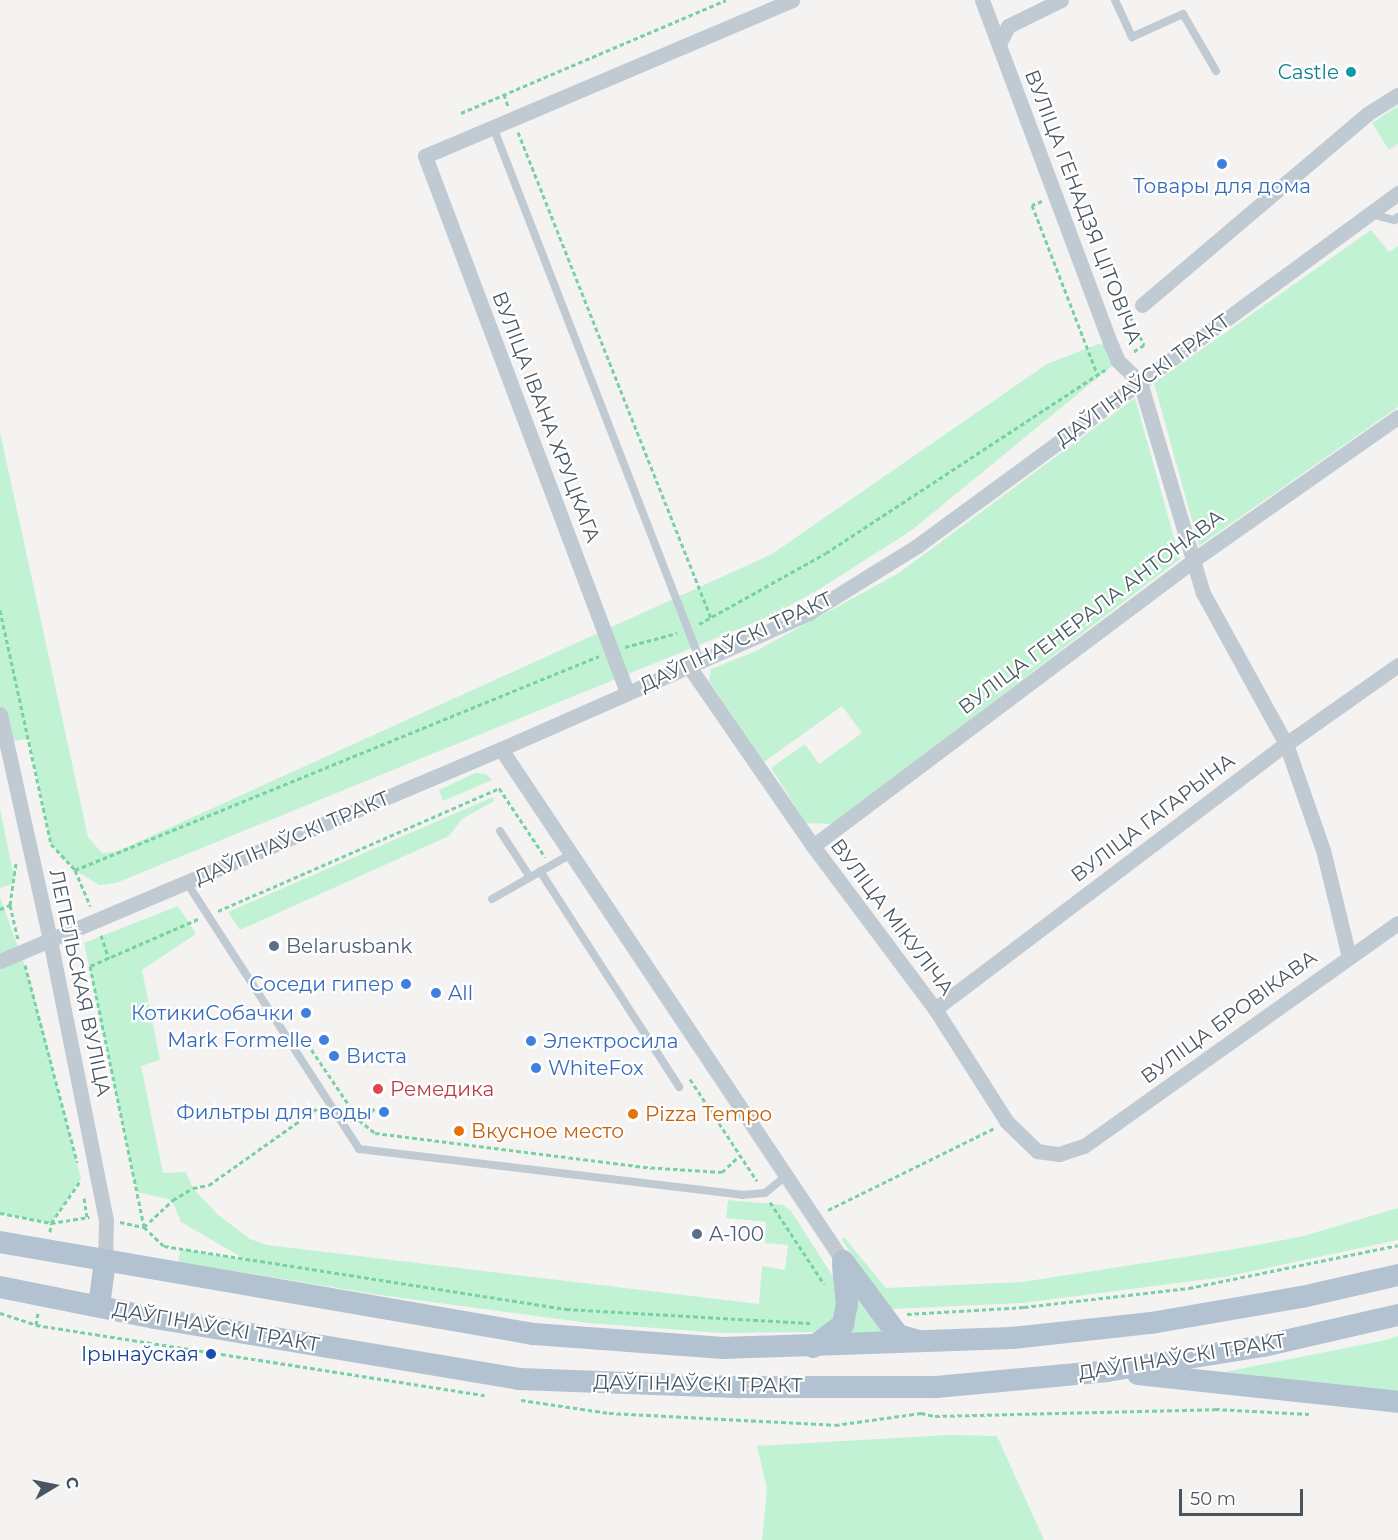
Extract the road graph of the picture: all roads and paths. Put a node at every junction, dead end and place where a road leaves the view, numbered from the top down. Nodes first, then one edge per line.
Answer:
1 (726, 0) edge
2 (792, 0) edge
3 (982, 0) edge
4 (1061, 0) edge
5 (1115, 0) edge
6 (1000, 42) junction
7 (1216, 71) dead end
8 (504, 94) junction
9 (1398, 95) edge
10 (460, 113) dead end
11 (513, 118) junction
12 (493, 127) junction
13 (1398, 193) edge
14 (1369, 214) junction
15 (1398, 217) edge
16 (1142, 305) joint
17 (1118, 361) junction
18 (1140, 382) junction
19 (1398, 417) edge
20 (1192, 561) junction
21 (0, 610) edge
22 (711, 618) junction
23 (690, 630) junction
24 (612, 651) junction
25 (694, 663) junction
26 (1398, 665) edge
27 (627, 692) junction
28 (0, 714) edge
29 (1286, 744) junction
30 (501, 748) junction
31 (500, 831) dead end
32 (813, 846) junction
33 (18, 851) dead end
34 (571, 854) junction
35 (550, 865) junction
36 (75, 870) junction
37 (540, 872) junction
38 (530, 877) junction
39 (187, 883) junction
40 (492, 899) dead end
41 (10, 905) junction
42 (0, 909) edge
43 (218, 911) junction
44 (206, 916) junction
45 (222, 917) dead end
46 (96, 921) junction
47 (1398, 923) edge
48 (50, 940) junction
49 (20, 952) junction
50 (1349, 957) junction
51 (109, 958) junction
52 (0, 961) edge
53 (935, 1009) junction
54 (301, 1034) dead end
55 (688, 1075) dead end
56 (679, 1087) dead end
57 (340, 1092) junction
58 (328, 1100) junction
59 (377, 1107) dead end
60 (358, 1120) junction
61 (1007, 1122) junction
62 (1084, 1146) joint
63 (740, 1155) junction
64 (786, 1176) junction
65 (765, 1193) junction
66 (0, 1213) edge
67 (87, 1217) dead end
68 (813, 1218) junction
69 (51, 1223) junction
70 (144, 1227) junction
71 (0, 1242) edge
72 (1398, 1245) edge
73 (164, 1246) junction
74 (105, 1261) junction
75 (843, 1261) junction
76 (162, 1270) junction
77 (1398, 1275) edge
78 (0, 1287) edge
79 (827, 1288) dead end
80 (99, 1306) junction
81 (0, 1312) edge
82 (880, 1315) junction
83 (1398, 1315) edge
84 (155, 1318) junction
85 (843, 1323) junction
86 (929, 1343) junction
87 (150, 1344) junction
88 (813, 1347) junction
89 (259, 1361) dead end
90 (1107, 1371) junction
91 (1398, 1402) edge

1 - 8 path
2 - 11 street
3 - 6 street, ВУЛІЦА ГЕНАДЗЯ ЦІТОВІЧА
4 - 6 street
5 - 7 lane
6 - 17 street, ВУЛІЦА ГЕНАДЗЯ ЦІТОВІЧА
8 - 10 path
8 - 11 path
9 - 16 street
11 - 12 street
11 - 22 path
12 - 23 lane
12 - 24 street, ВУЛІЦА ІВАНА ХРУЦКАГА
13 - 14 street, ДАЎГІНАЎСКІ ТРАКТ
14 - 15 lane
14 - 18 street, ДАЎГІНАЎСКІ ТРАКТ
16 - 17 path
17 - 18 street, ВУЛІЦА ГЕНАДЗЯ ЦІТОВІЧА
17 - 22 path
18 - 20 street
18 - 25 street, ДАЎГІНАЎСКІ ТРАКТ
19 - 20 street, ВУЛІЦА ГЕНЕРАЛА АНТОНАВА
20 - 29 street
20 - 32 street, ВУЛІЦА ГЕНЕРАЛА АНТОНАВА
21 - 36 path
22 - 23 path
23 - 24 path
23 - 25 lane
24 - 27 street, ВУЛІЦА ІВАНА ХРУЦКАГА
24 - 36 path
25 - 27 street, ДАЎГІНАЎСКІ ТРАКТ
25 - 32 street, ВУЛІЦА МІКУЛІЧА
26 - 29 street, ВУЛІЦА ГАГАРЫНА
27 - 30 street, ДАЎГІНАЎСКІ ТРАКТ
28 - 48 street, ЛЕПЕЛЬСКАЯ ВУЛІЦА
29 - 50 street
29 - 53 street, ВУЛІЦА ГАГАРЫНА
30 - 34 street
30 - 39 street, ДАЎГІНАЎСКІ ТРАКТ
31 - 38 lane
32 - 53 street, ВУЛІЦА МІКУЛІЧА
33 - 41 path
34 - 35 lane
34 - 64 street
35 - 37 lane
35 - 43 path
36 - 46 path
37 - 38 lane
37 - 56 lane
38 - 40 lane
39 - 44 lane
39 - 46 street, ДАЎГІНАЎСКІ ТРАКТ
41 - 42 path
41 - 49 path
43 - 44 path
43 - 45 path
44 - 51 path
44 - 58 lane
46 - 48 street, ДАЎГІНАЎСКІ ТРАКТ
46 - 51 path
47 - 50 street, ВУЛІЦА БРОВІКАВА
48 - 49 street, ДАЎГІНАЎСКІ ТРАКТ
48 - 74 street, ЛЕПЕЛЬСКАЯ ВУЛІЦА
49 - 52 street, ДАЎГІНАЎСКІ ТРАКТ
49 - 69 path
50 - 62 street, ВУЛІЦА БРОВІКАВА
51 - 70 path
53 - 61 street, ВУЛІЦА МІКУЛІЧА
54 - 57 path
55 - 63 path
57 - 58 path
57 - 60 path
58 - 65 lane
58 - 70 path
59 - 60 path
60 - 63 path
61 - 62 street, ВУЛІЦА МІКУЛІЧА
61 - 68 path
63 - 65 path
64 - 65 lane
64 - 68 street
65 - 79 path
66 - 69 path
67 - 69 path
68 - 75 street
70 - 73 path
71 - 74 main road, ДАЎГІНАЎСКІ ТРАКТ
72 - 82 path
73 - 76 path
73 - 85 path
74 - 76 main road, ДАЎГІНАЎСКІ ТРАКТ
74 - 80 main road
75 - 82 main road
75 - 85 main road
76 - 88 main road, ДАЎГІНАЎСКІ ТРАКТ
77 - 86 main road, ДАЎГІНАЎСКІ ТРАКТ
78 - 80 main road, ДАЎГІНАЎСКІ ТРАКТ
80 - 84 main road, ДАЎГІНАЎСКІ ТРАКТ
81 - 87 path
82 - 86 main road
83 - 90 main road, ДАЎГІНАЎСКІ ТРАКТ
84 - 87 path
84 - 90 main road, ДАЎГІНАЎСКІ ТРАКТ
85 - 88 main road
86 - 88 main road, ДАЎГІНАЎСКІ ТРАКТ
87 - 89 path
90 - 91 main road

